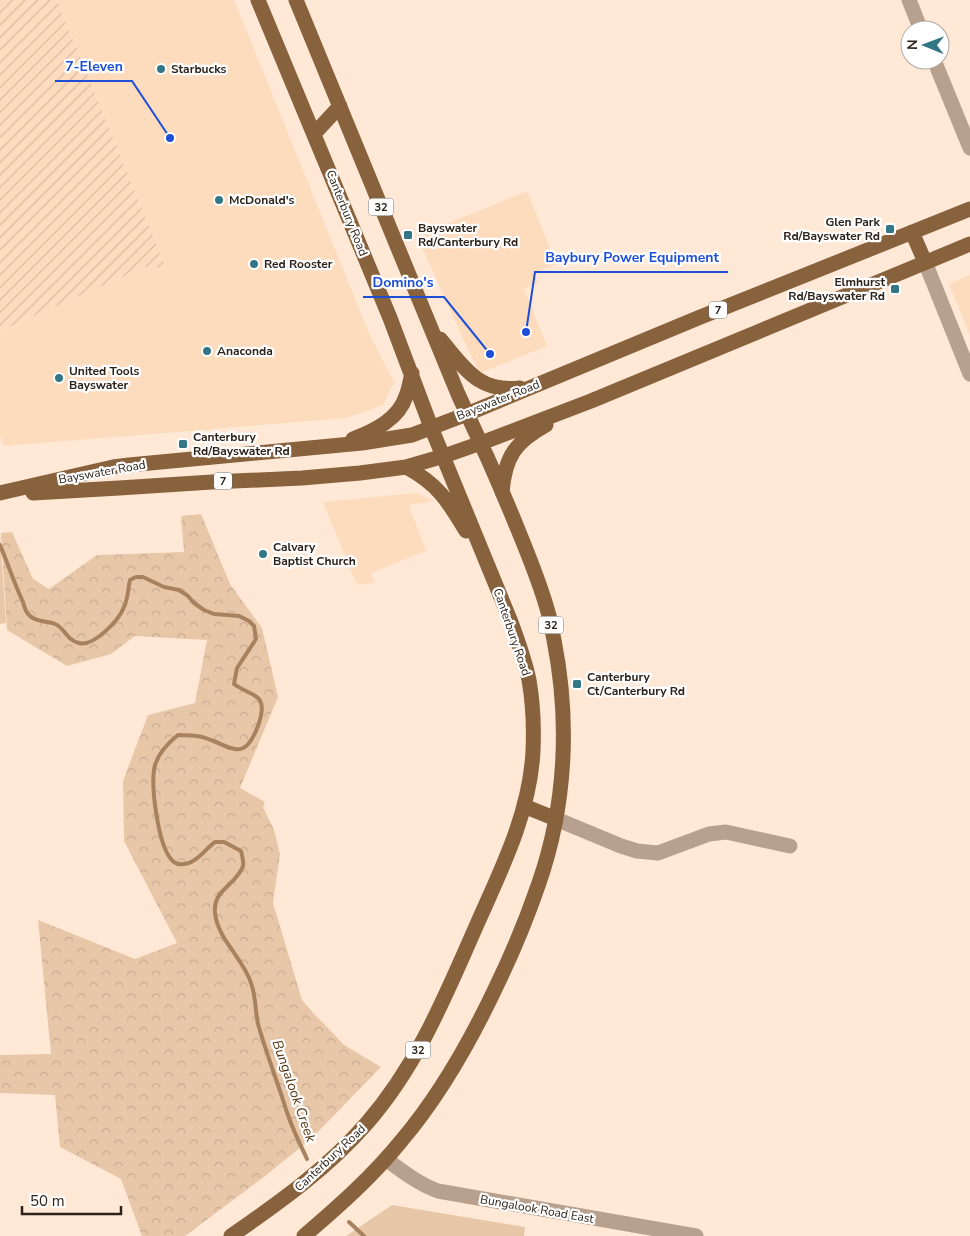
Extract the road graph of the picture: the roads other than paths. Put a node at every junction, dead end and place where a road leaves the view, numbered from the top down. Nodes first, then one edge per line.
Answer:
1 (258, 0) edge
2 (296, 0) edge
3 (909, 0) edge
4 (917, 20) edge
5 (938, 70) edge
6 (340, 106) junction
7 (308, 118) junction
8 (314, 134) junction
9 (970, 148) edge
10 (970, 209) edge
11 (912, 232) junction
12 (970, 244) edge
13 (925, 262) junction
14 (431, 328) junction
15 (412, 373) junction
16 (970, 374) edge
17 (532, 386) junction
18 (591, 401) junction
19 (467, 414) junction
20 (431, 427) junction
21 (481, 443) junction
22 (332, 446) junction
23 (444, 456) junction
24 (121, 466) junction
25 (406, 467) junction
26 (119, 488) junction
27 (0, 493) edge
28 (502, 494) junction
29 (489, 569) junction
30 (524, 806) junction
31 (556, 819) junction
32 (790, 846) dead end
33 (386, 1159) junction
34 (690, 1235) edge
35 (232, 1236) edge
36 (304, 1236) edge

1 - 7 main road, Canterbury Road / 32
2 - 6 main road, 32
3 - 4 street
5 - 9 street
6 - 7 main road
6 - 8 main road
6 - 14 main road, 32
7 - 8 main road, Canterbury Road / 32
8 - 15 main road, Canterbury Road / 32
10 - 11 main road, Bayswater Road / 7
11 - 13 main road
11 - 17 main road, Bayswater Road / 7
12 - 13 main road, Bayswater Road / 7
13 - 16 street
13 - 18 main road, Bayswater Road / 7
14 - 17 main road
14 - 19 main road, 32
15 - 20 main road, Canterbury Road / 32
15 - 22 main road
17 - 19 main road, Bayswater Road / 7
18 - 21 main road, Bayswater Road / 7
18 - 28 main road
19 - 20 main road, Bayswater Road / 7
19 - 21 main road, 32
20 - 22 main road, Bayswater Road / 7
20 - 23 main road, Canterbury Road / 32
21 - 23 main road, Bayswater Road / 7
21 - 28 main road, 32
22 - 24 main road, Bayswater Road / 7
23 - 25 main road, Bayswater Road / 7
23 - 29 main road, Canterbury Road / 32
24 - 26 main road
24 - 27 main road, Bayswater Road / 7
25 - 26 main road, Bayswater Road / 7
25 - 29 main road
26 - 27 main road, Bayswater Road / 7
28 - 31 main road, 32
29 - 30 main road, Canterbury Road / 32
30 - 31 main road
30 - 35 main road, Canterbury Road / 32
31 - 32 street
31 - 33 main road, 32
33 - 34 street, Bungalook Road East
33 - 36 main road, 32

